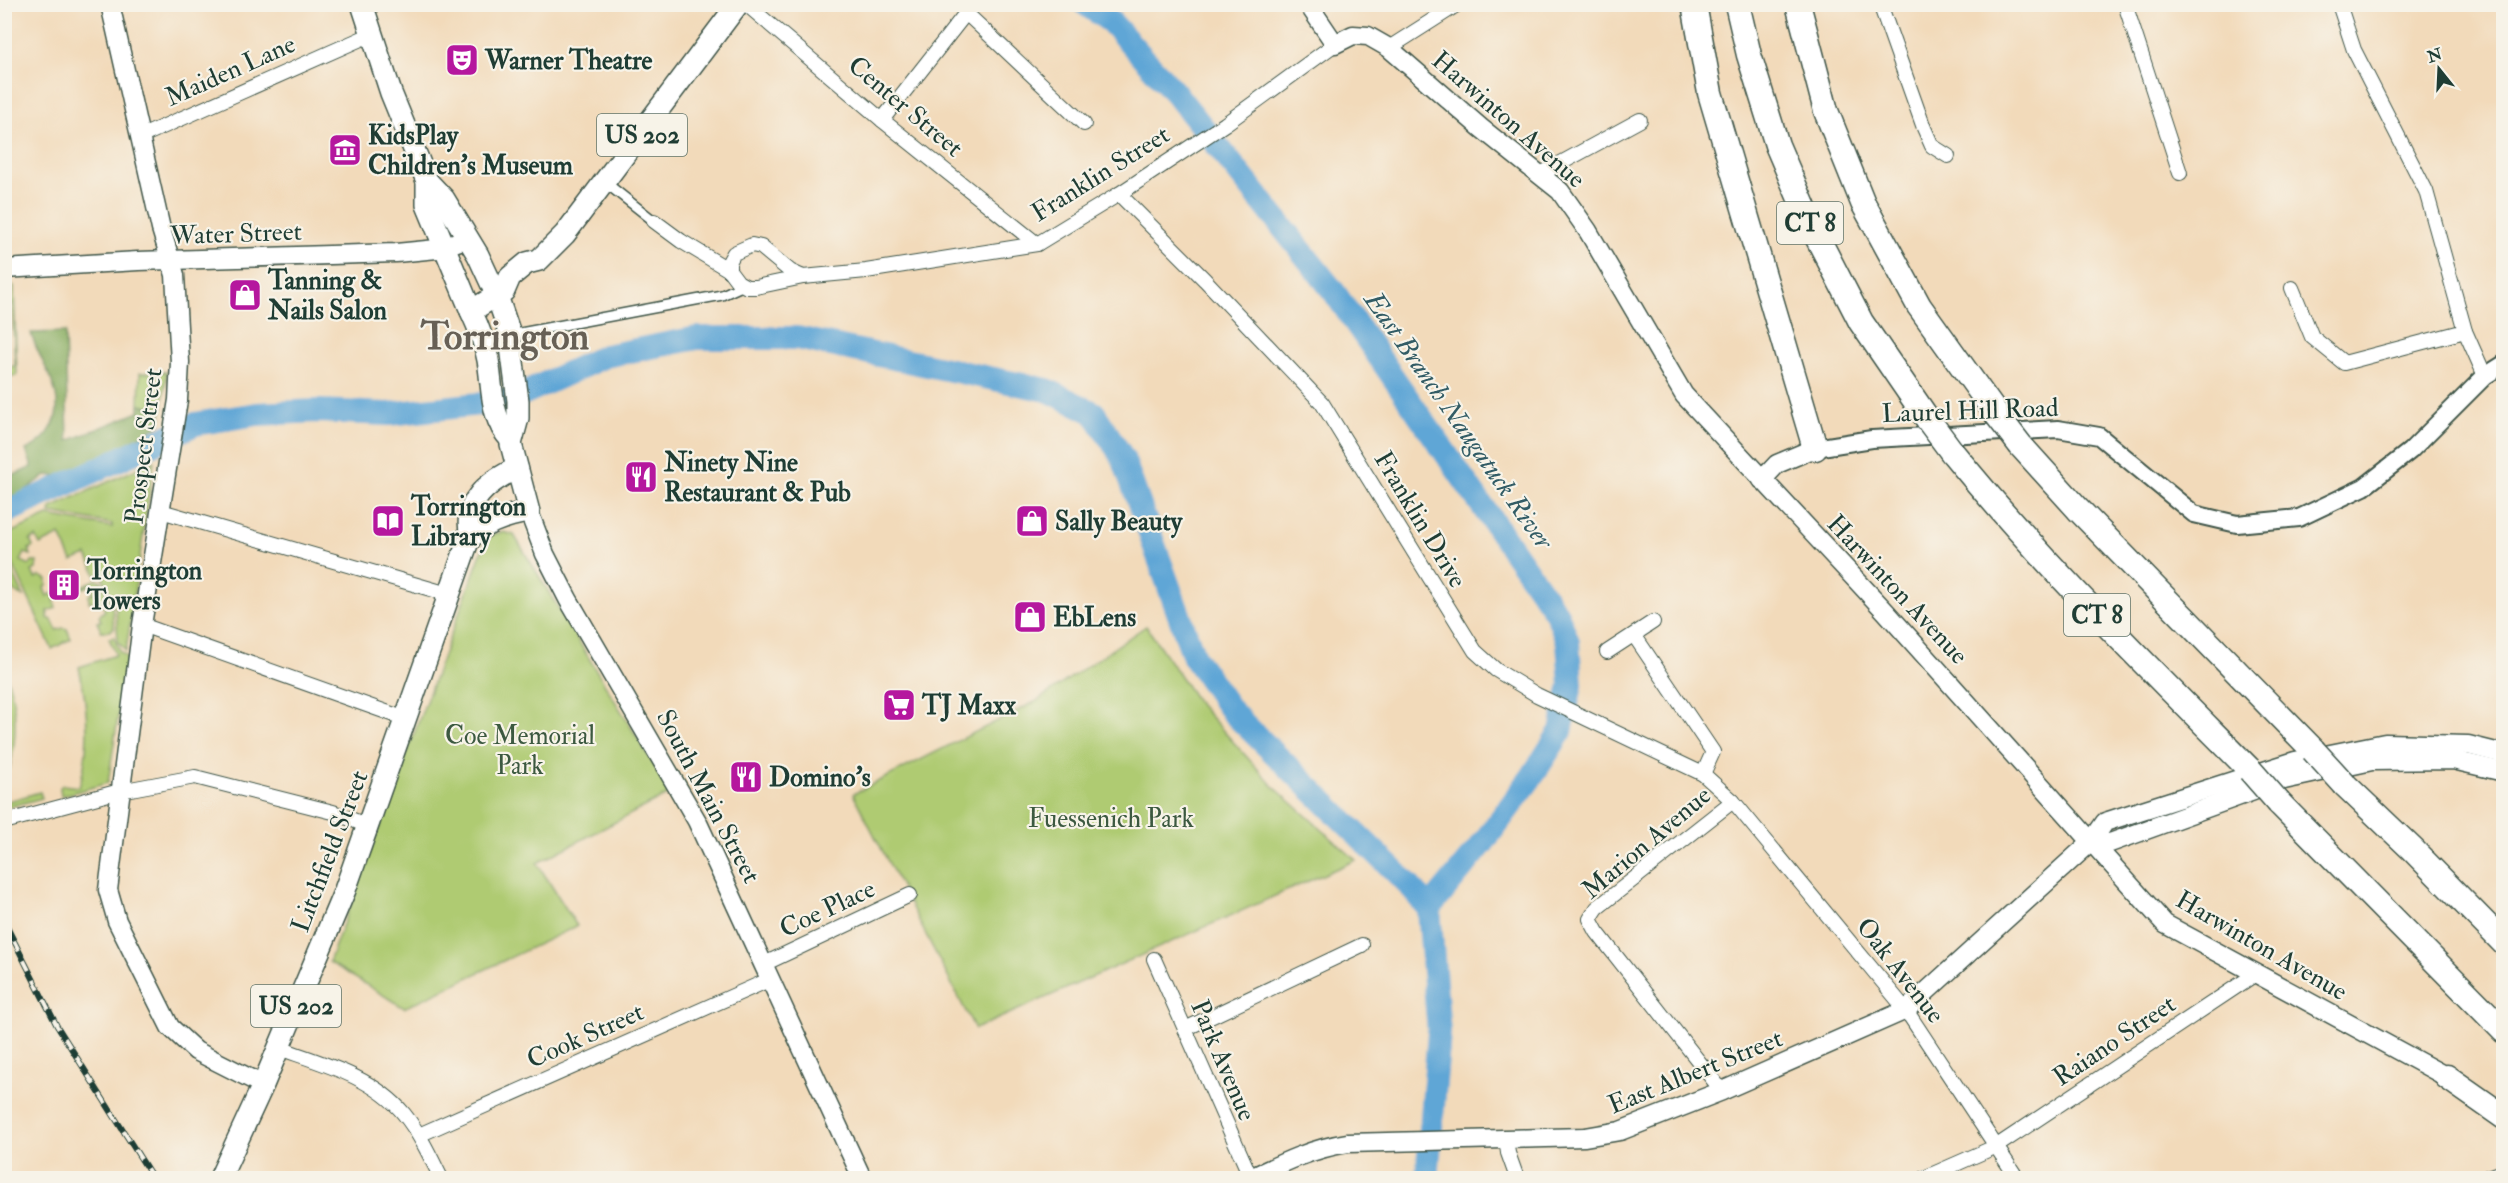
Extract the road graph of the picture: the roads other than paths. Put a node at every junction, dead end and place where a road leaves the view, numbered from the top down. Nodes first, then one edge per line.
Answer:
1 (110, 4) edge
2 (362, 4) edge
3 (738, 4) edge
4 (746, 4) edge
5 (1308, 4) edge
6 (1458, 4) edge
7 (1694, 4) edge
8 (1737, 4) edge
9 (1798, 4) edge
10 (1880, 4) edge
11 (2125, 4) edge
12 (2339, 4) edge
13 (372, 34) junction
14 (1335, 44) junction
15 (1389, 48) junction
16 (882, 120) junction
17 (1640, 120) dead end
18 (1084, 123) dead end
19 (142, 136) junction
20 (1948, 156) dead end
21 (2180, 173) dead end
22 (1539, 175) junction
23 (427, 181) junction
24 (606, 183) junction
25 (1119, 194) junction
26 (654, 221) joint
27 (468, 238) junction
28 (1037, 244) junction
29 (444, 248) junction
30 (171, 261) junction
31 (4, 269) edge
32 (729, 270) junction
33 (803, 277) junction
34 (744, 285) junction
35 (2292, 288) dead end
36 (501, 299) junction
37 (471, 310) junction
38 (2465, 331) junction
39 (510, 340) junction
40 (2504, 364) edge
41 (2485, 376) junction
42 (511, 440) junction
43 (1815, 448) junction
44 (517, 468) junction
45 (1762, 480) junction
46 (161, 511) junction
47 (529, 512) junction
48 (471, 536) junction
49 (448, 594) junction
50 (1653, 622) dead end
51 (142, 625) junction
52 (1634, 635) junction
53 (1607, 652) dead end
54 (406, 719) junction
55 (2504, 754) edge
56 (2504, 772) edge
57 (1703, 774) junction
58 (120, 791) junction
59 (1733, 801) junction
60 (4, 822) edge
61 (368, 826) junction
62 (2091, 842) junction
63 (2412, 849) junction
64 (910, 895) dead end
65 (2504, 923) edge
66 (2504, 943) edge
67 (1362, 945) dead end
68 (1154, 959) dead end
69 (767, 971) junction
70 (2257, 973) junction
71 (1906, 1010) junction
72 (1185, 1029) junction
73 (2504, 1031) edge
74 (279, 1048) junction
75 (2447, 1077) joint
76 (262, 1085) junction
77 (1722, 1091) junction
78 (2504, 1117) edge
79 (419, 1135) junction
80 (1506, 1138) junction
81 (1997, 1146) junction
82 (2504, 1171) edge
83 (1251, 1178) edge
84 (220, 1179) edge
85 (441, 1179) edge
86 (862, 1179) edge
87 (1517, 1179) edge
88 (1924, 1179) edge
89 (2018, 1179) edge
90 (2484, 1179) edge

1 - 19 main road, Prospect Street
2 - 13 main road
3 - 24 main road, US 202
4 - 16 street, Center Street
5 - 14 main road
6 - 15 street
7 - 43 highway
8 - 73 highway, CT 8, bridge
9 - 63 highway, CT 8, bridge
10 - 20 street
11 - 21 street
12 - 38 street
13 - 19 street, Maiden Lane
13 - 23 main road
14 - 15 main road, Franklin Street
14 - 25 street, Franklin Street
15 - 22 main road, Harwinton Avenue
16 - 18 street
16 - 28 street, Center Street
17 - 22 street
19 - 30 main road, Prospect Street
22 - 45 main road, Harwinton Avenue
23 - 27 main road, South Main Street
23 - 29 main road, South Main Street
24 - 26 street
24 - 36 main road, US 202
25 - 28 street, Franklin Street
25 - 57 street, Franklin Drive
26 - 32 street
27 - 29 main road, Water Street
27 - 36 main road, South Main Street
28 - 33 street, Franklin Street
29 - 30 main road, Water Street
29 - 37 main road, South Main Street
30 - 31 main road, Water Street
30 - 46 main road, Prospect Street
32 - 33 street
32 - 34 street
33 - 34 street, Franklin Street
34 - 39 street, Franklin Street
35 - 38 street
36 - 37 main road, US 202
36 - 39 main road, South Main Street
37 - 42 main road, South Main Street
38 - 41 street
39 - 42 main road, South Main Street
40 - 41 street, Laurel Hill Road
41 - 43 street, Laurel Hill Road
42 - 44 main road, South Main Street
43 - 45 main road, Laurel Hill Road
44 - 47 main road, South Main Street
44 - 48 main road, Litchfield Street / US 202
45 - 62 main road, Harwinton Avenue
46 - 49 street
46 - 51 main road, Prospect Street
47 - 48 main road
47 - 69 main road, South Main Street
48 - 49 main road, Litchfield Street / US 202
49 - 54 main road, Litchfield Street / US 202
50 - 52 street
51 - 54 street
51 - 58 main road, Prospect Street
52 - 53 street
52 - 57 street
54 - 61 main road, Litchfield Street / US 202
55 - 62 main road, East Albert Street
56 - 62 main road
57 - 59 street, Franklin Drive
58 - 60 street
58 - 61 street
58 - 76 main road, Prospect Street
59 - 71 street, Oak Avenue
59 - 77 street, Marion Avenue
61 - 74 main road, Litchfield Street / US 202
62 - 70 main road, Harwinton Avenue
62 - 71 main road, East Albert Street
63 - 65 highway
63 - 66 highway, CT 8
64 - 69 street, Coe Place
67 - 72 street
68 - 72 street, Park Avenue
69 - 79 street, Cook Street
69 - 86 main road, South Main Street
70 - 75 main road, Harwinton Avenue
70 - 81 street, Raiano Street
71 - 77 main road, East Albert Street
71 - 81 street, Oak Avenue
72 - 83 street, Park Avenue
74 - 76 main road, Litchfield Street / US 202
74 - 79 street
75 - 78 highway
76 - 84 main road, Litchfield Street / US 202
77 - 80 main road, East Albert Street
79 - 85 street
80 - 83 main road, East Albert Street
80 - 87 street
81 - 88 street, Raiano Street
81 - 89 street, Oak Avenue
82 - 90 street

